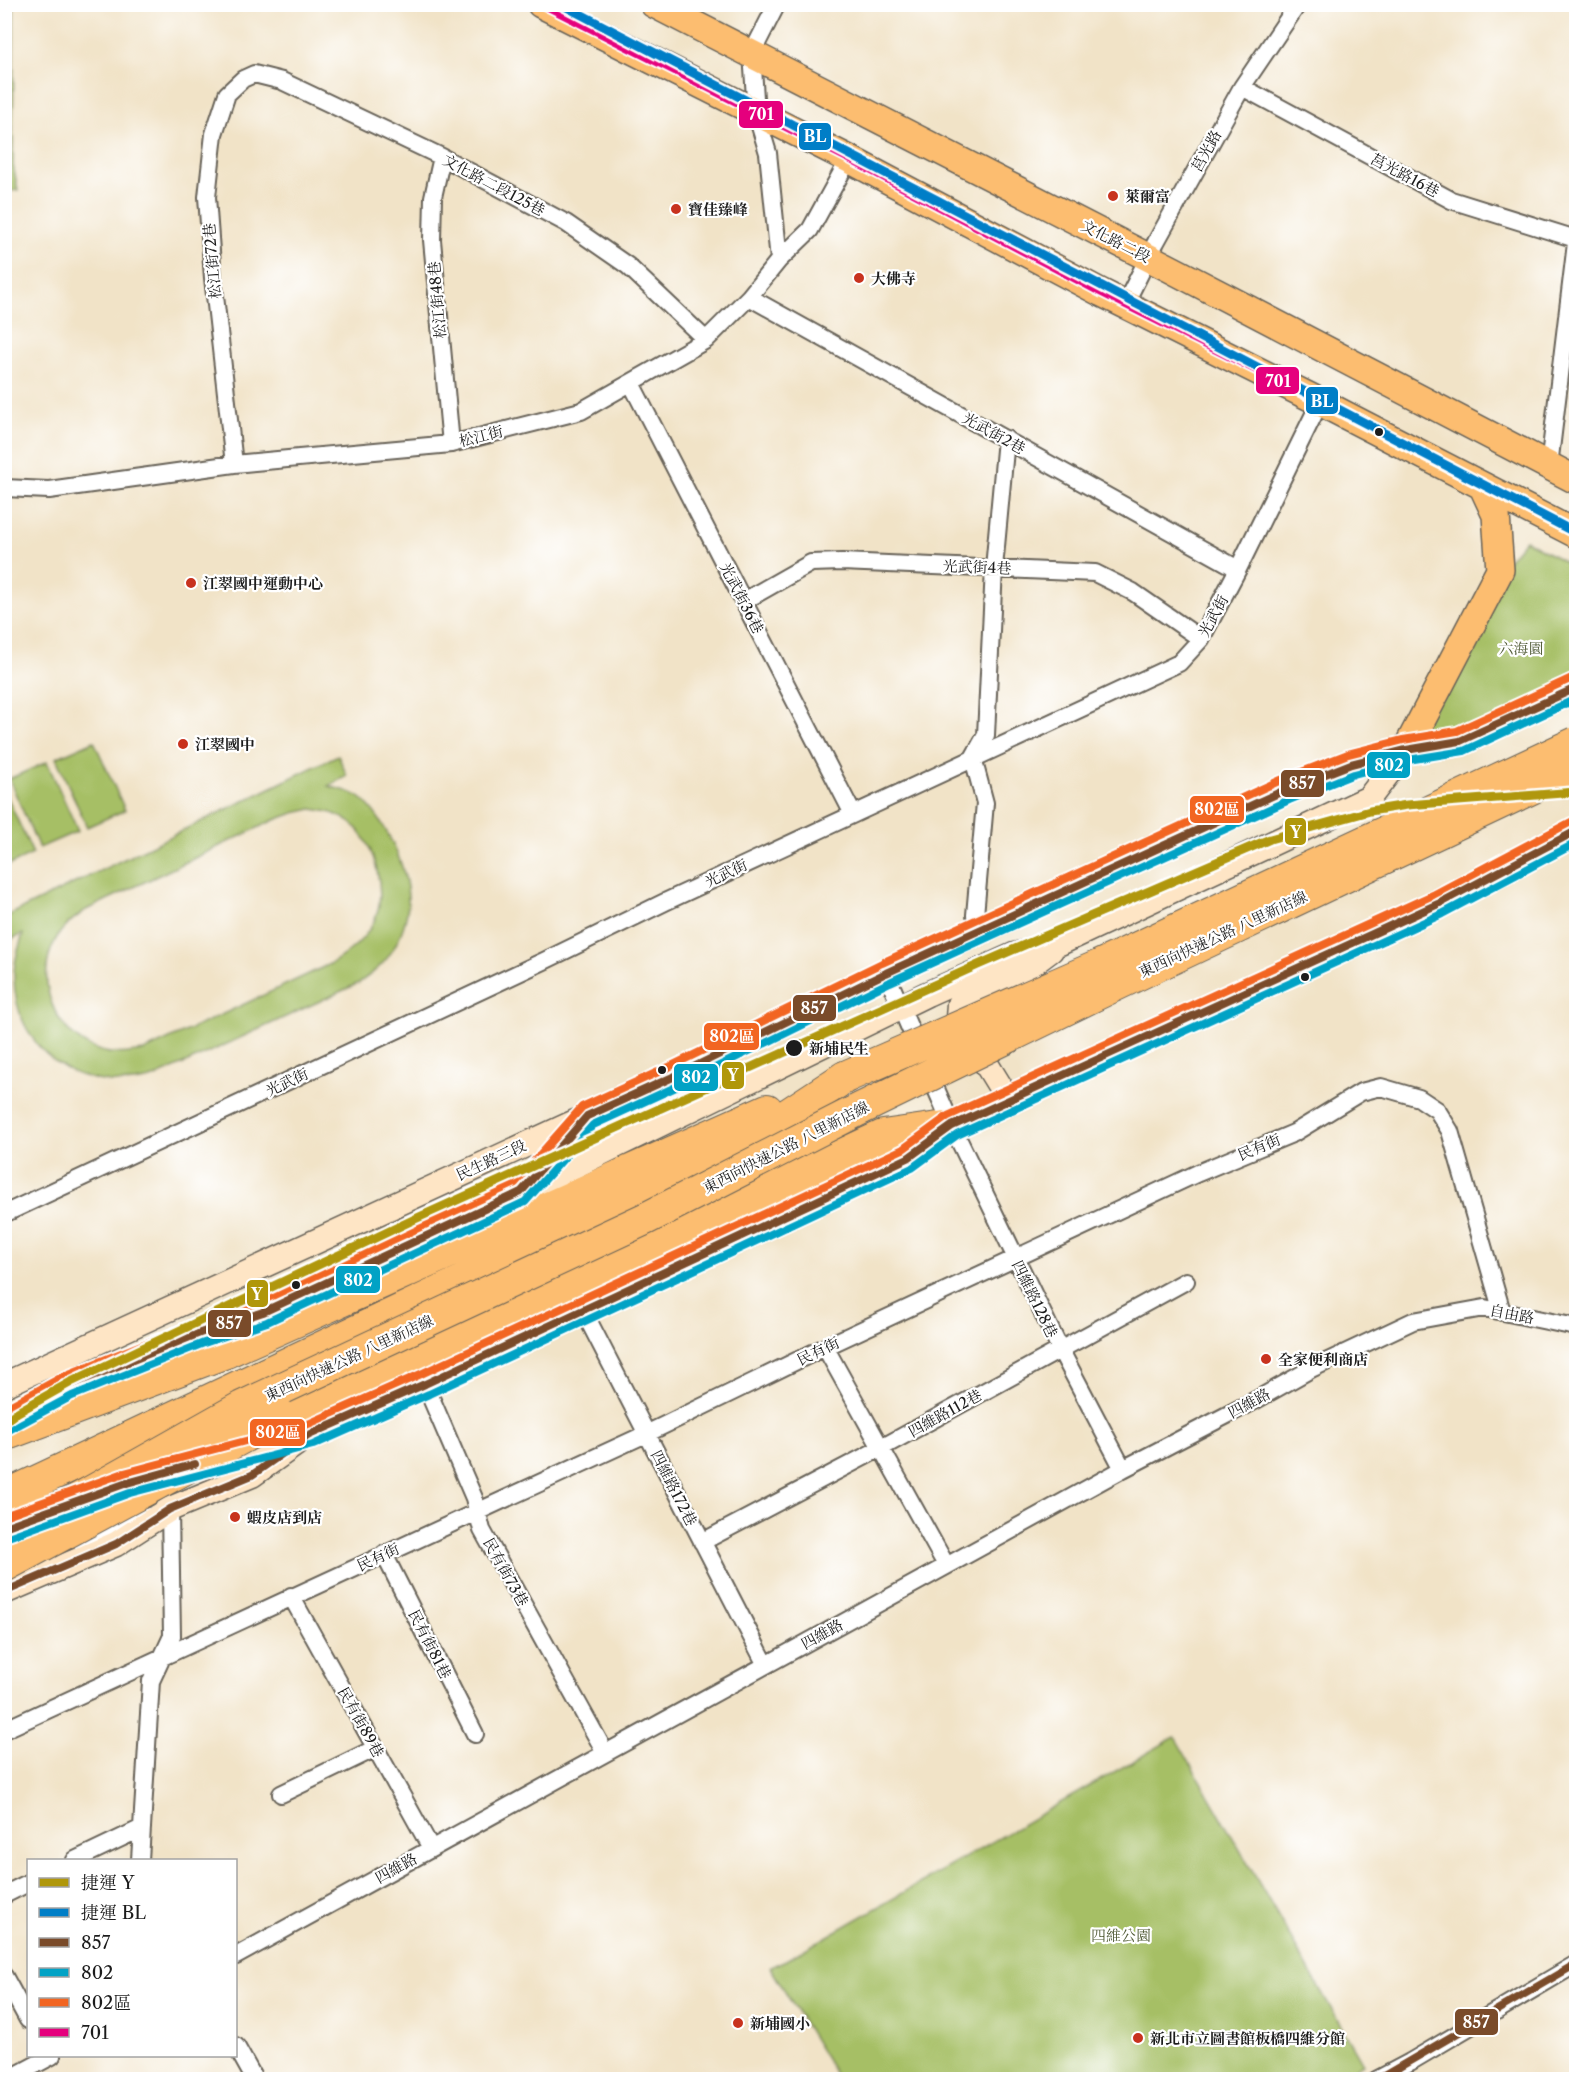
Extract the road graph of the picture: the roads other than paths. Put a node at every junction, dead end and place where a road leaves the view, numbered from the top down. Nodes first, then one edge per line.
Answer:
1 (541, 4) edge
2 (654, 4) edge
3 (777, 4) edge
4 (1298, 4) edge
5 (752, 53) junction
6 (254, 74) joint
7 (1242, 87) junction
8 (756, 113) junction
9 (442, 157) junction
10 (849, 159) junction
11 (1576, 242) edge
12 (1148, 257) junction
13 (779, 260) junction
14 (749, 297) junction
15 (1125, 304) junction
16 (706, 340) junction
17 (631, 383) junction
18 (1320, 402) junction
19 (1006, 439) junction
20 (451, 444) junction
21 (234, 464) junction
22 (1549, 466) junction
23 (1576, 480) edge
24 (1483, 486) junction
25 (4, 488) edge
26 (1576, 534) edge
27 (994, 568) junction
28 (1239, 568) junction
29 (744, 601) junction
30 (1201, 639) junction
31 (1576, 688) edge
32 (1576, 742) edge
33 (1406, 750) junction
34 (973, 758) junction
35 (1576, 767) edge
36 (853, 814) junction
37 (1576, 831) edge
38 (981, 931) junction
39 (1060, 943) junction
40 (886, 973) junction
41 (901, 1006) junction
42 (845, 1077) junction
43 (1009, 1101) junction
44 (860, 1109) junction
45 (587, 1116) junction
46 (952, 1126) junction
47 (521, 1192) junction
48 (4, 1214) edge
49 (1016, 1258) junction
50 (1186, 1281) dead end
51 (583, 1310) junction
52 (263, 1312) junction
53 (1503, 1312) junction
54 (1413, 1321) joint
55 (1576, 1327) edge
56 (825, 1347) junction
57 (1060, 1349) junction
58 (31, 1373) junction
59 (236, 1381) junction
60 (425, 1384) junction
61 (4, 1385) edge
62 (4, 1396) edge
63 (4, 1420) edge
64 (646, 1434) junction
65 (309, 1435) junction
66 (4, 1436) edge
67 (4, 1444) edge
68 (881, 1448) junction
69 (1123, 1469) junction
70 (4, 1483) edge
71 (4, 1497) edge
72 (170, 1509) junction
73 (477, 1511) junction
74 (4, 1527) edge
75 (4, 1542) edge
76 (702, 1542) junction
77 (384, 1554) junction
78 (4, 1564) edge
79 (946, 1565) junction
80 (4, 1592) edge
81 (291, 1596) junction
82 (163, 1656) junction
83 (766, 1665) junction
84 (4, 1730) edge
85 (475, 1734) dead end
86 (376, 1748) junction
87 (605, 1752) junction
88 (281, 1794) dead end
89 (142, 1828) junction
90 (431, 1848) junction
91 (77, 1859) edge
92 (141, 1859) edge
93 (27, 1883) edge
94 (4, 1894) edge
95 (237, 1955) edge
96 (1576, 1964) edge
97 (4, 1976) edge
98 (27, 2018) edge
99 (237, 2048) edge
100 (47, 2057) edge
101 (7, 2079) edge
102 (255, 2079) edge
103 (1376, 2079) edge

1 - 8 main road
2 - 5 main road, 文化路二段
3 - 5 street
4 - 7 street, 莒光路
5 - 8 street
5 - 12 main road, 文化路二段
6 - 9 street, 文化路二段125巷
6 - 21 street, 松江街72巷
7 - 11 street, 莒光路16巷
7 - 12 street, 莒光路
8 - 10 main road
8 - 13 street
9 - 16 street, 文化路二段125巷
9 - 20 street, 松江街48巷
10 - 13 street, 松江街
10 - 15 main road
11 - 22 street
12 - 15 street, 莒光路
12 - 22 main road, 文化路二段
13 - 14 street, 松江街
14 - 16 street, 松江街
14 - 19 street, 光武街2巷
15 - 18 main road
16 - 17 street, 松江街
17 - 20 street, 松江街
17 - 29 street, 光武街36巷
18 - 24 main road
18 - 28 street, 光武街
19 - 27 street
19 - 28 street, 光武街2巷
20 - 21 street, 松江街
21 - 25 street, 松江街
22 - 23 main road, 文化路二段
24 - 26 main road
24 - 33 main road
27 - 29 street, 光武街4巷
27 - 30 street, 光武街4巷
27 - 34 street
28 - 30 street, 光武街
29 - 36 street, 光武街36巷
30 - 34 street, 光武街
31 - 33 main road, 民生路三段
32 - 42 highway, 東西向快速公路 八里新店線, bridge
33 - 38 main road, 民生路三段
33 - 39 main road
34 - 36 street, 光武街
34 - 38 street
35 - 44 highway, 東西向快速公路 八里新店線, bridge
36 - 48 street, 光武街
37 - 43 main road
38 - 40 main road, 民生路三段
39 - 41 main road
39 - 43 main road
40 - 41 street, 四維路128巷
40 - 45 main road, 民生路三段
41 - 46 street, 四維路128巷
41 - 47 main road
42 - 59 highway
42 - 66 highway, 東西向快速公路 八里新店線, bridge
43 - 46 main road
44 - 59 highway, bridge
44 - 75 highway, 東西向快速公路 八里新店線, bridge
45 - 47 main road
45 - 58 main road, 民生路三段
46 - 49 street, 四維路128巷
46 - 51 main road
46 - 78 highway, bridge
47 - 52 main road
49 - 53 street, 民有街
49 - 56 street, 民有街
49 - 57 street, 四維路128巷
50 - 57 street, 四維路112巷
51 - 60 main road
51 - 64 street, 四維路172巷
52 - 63 main road
52 - 67 main road
53 - 54 street, 自由路
53 - 55 street, 自由路
54 - 69 street, 四維路
56 - 64 street, 民有街
56 - 68 street
57 - 68 street, 四維路112巷
57 - 69 street, 四維路128巷
58 - 61 main road, 民生路三段
58 - 62 street
59 - 70 highway
59 - 71 highway
60 - 65 main road
60 - 73 street, 民有街73巷
64 - 73 street, 民有街
64 - 76 street, 四維路172巷
65 - 72 main road
65 - 74 main road
68 - 76 street, 四維路112巷
68 - 79 street
69 - 79 street, 四維路
72 - 78 street
72 - 80 main road
72 - 82 street
73 - 77 street, 民有街
73 - 87 street, 民有街73巷
76 - 83 street, 四維路172巷
77 - 81 street, 民有街
77 - 85 street, 民有街81巷
79 - 83 street, 四維路
81 - 82 street, 民有街
81 - 86 street, 民有街89巷
82 - 84 street, 民有街
82 - 89 street
83 - 87 street, 四維路
86 - 88 street
86 - 90 street, 民有街89巷
87 - 90 street, 四維路
89 - 91 street
89 - 92 street
90 - 95 street, 四維路
93 - 94 street
96 - 103 street
97 - 98 street
99 - 102 street
100 - 101 street

